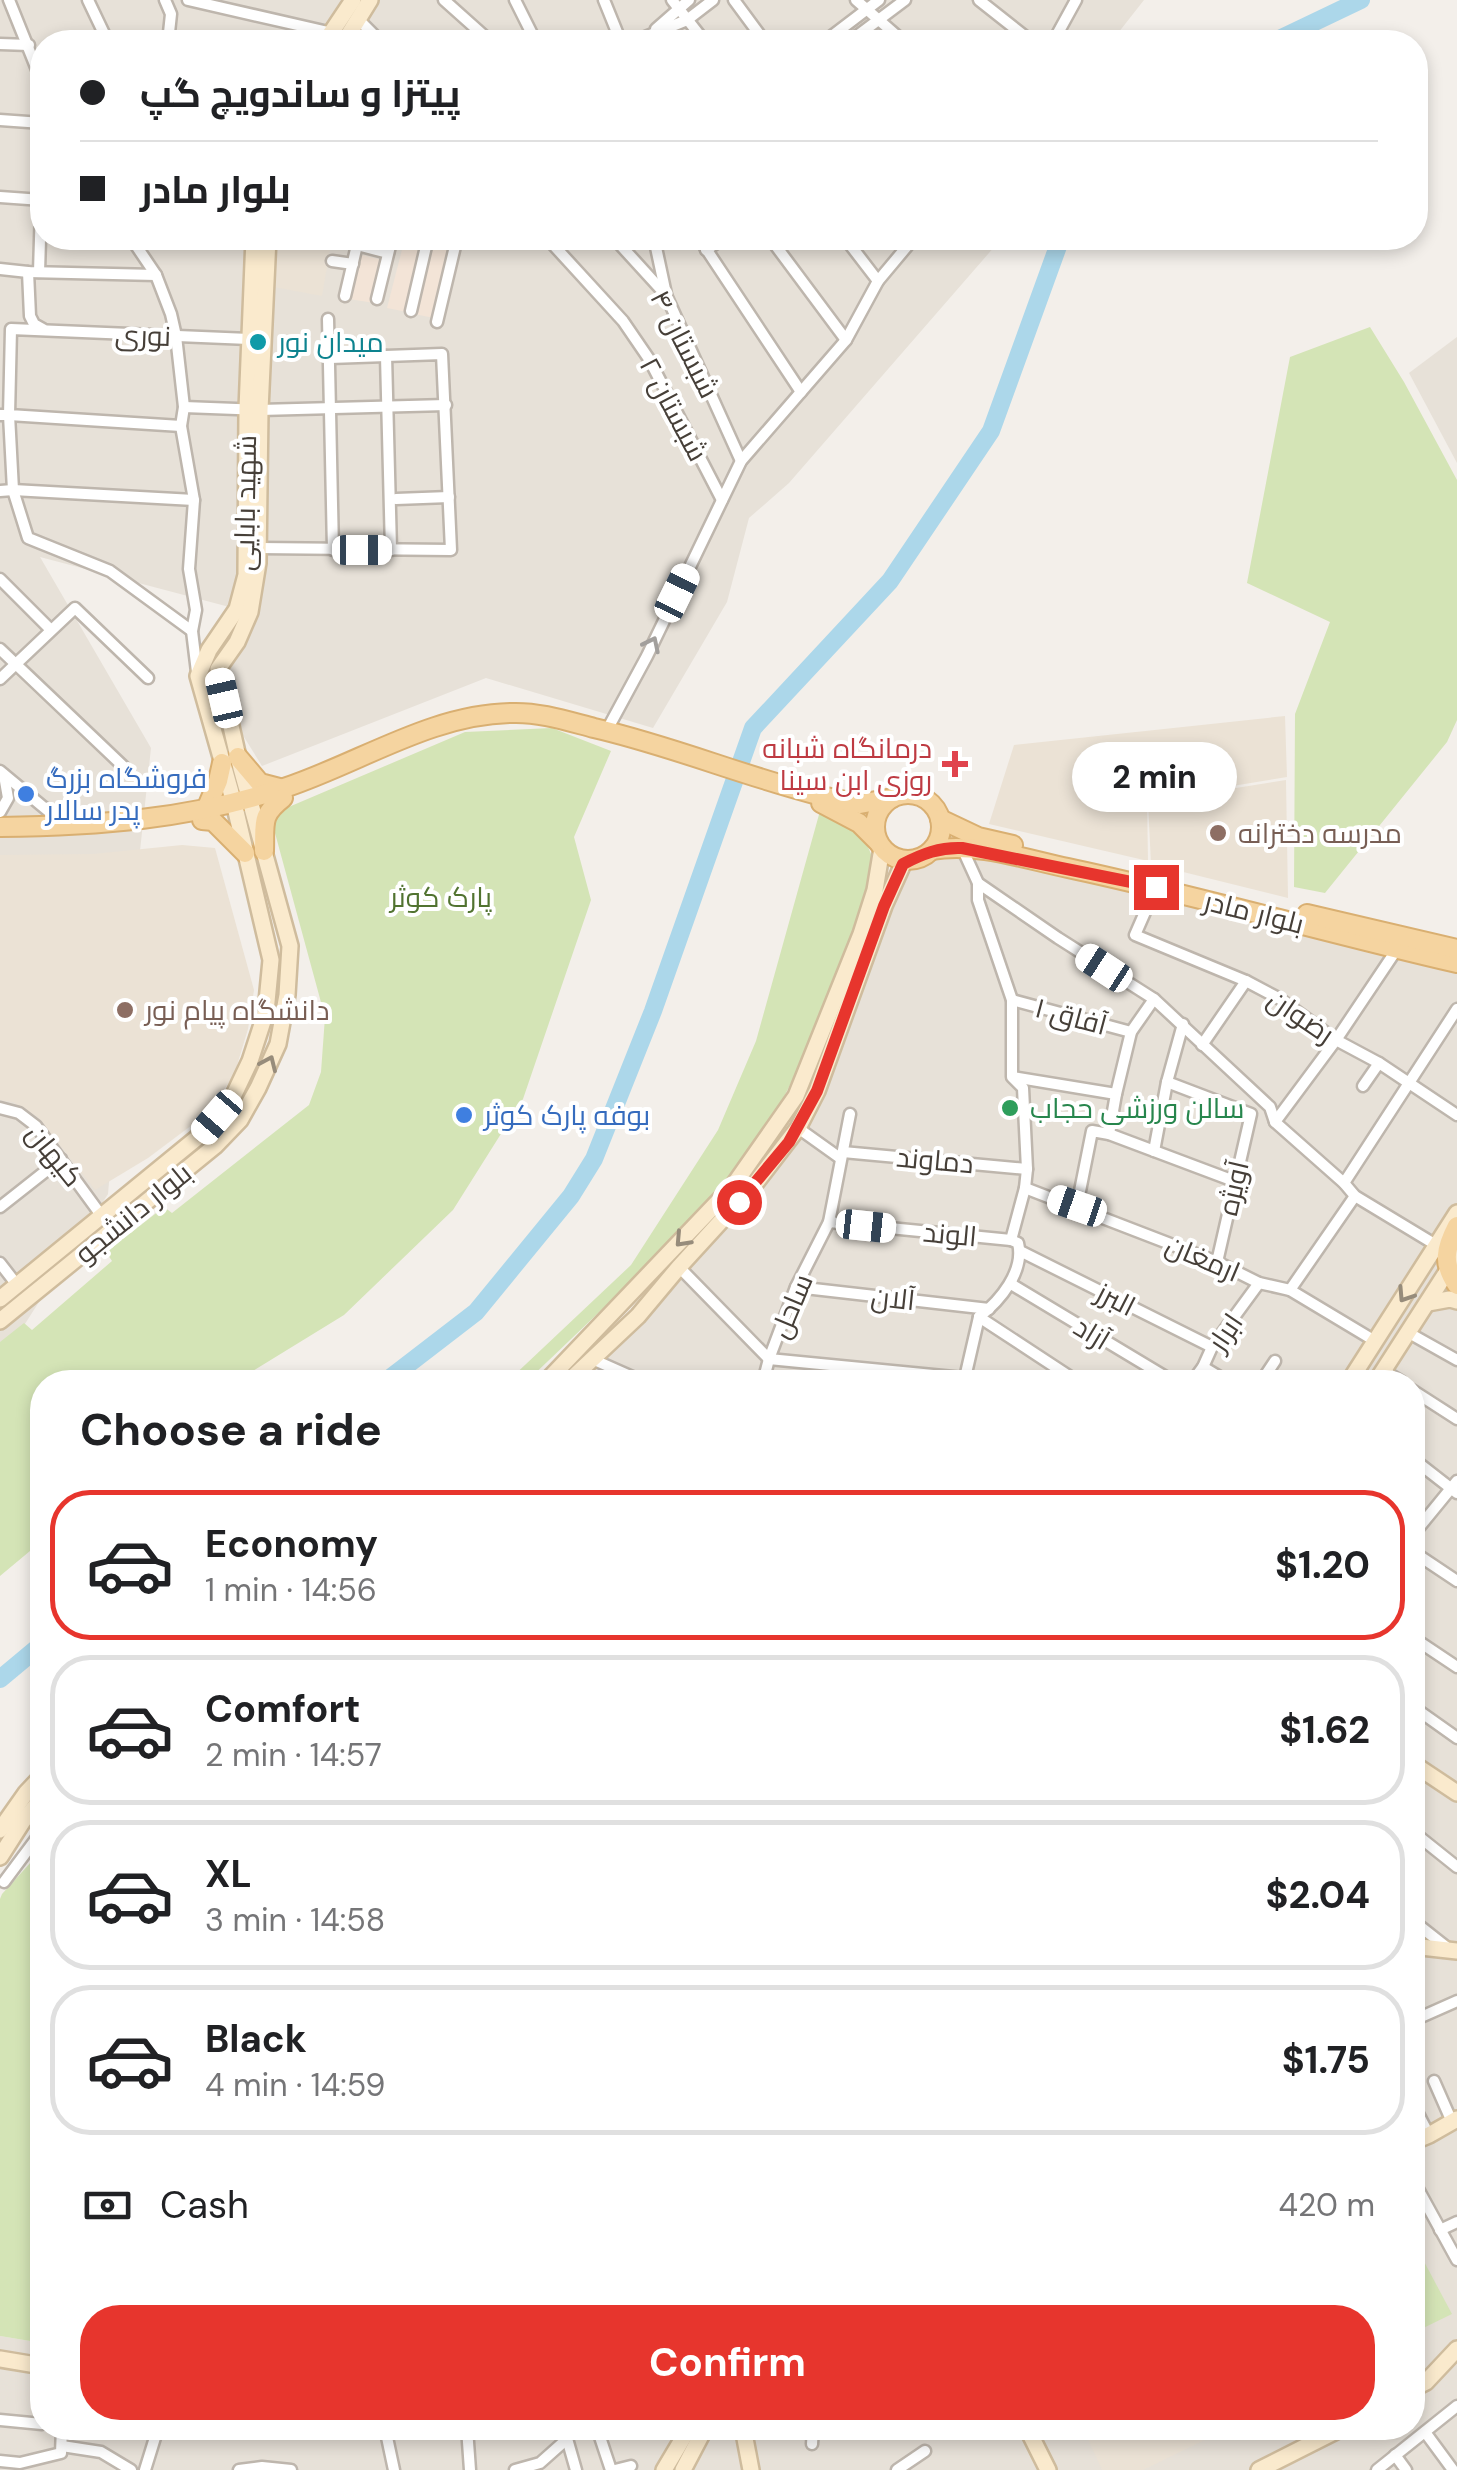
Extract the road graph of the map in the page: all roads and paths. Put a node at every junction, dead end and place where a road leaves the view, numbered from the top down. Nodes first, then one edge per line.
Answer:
1 (8, 0) edge
2 (88, 0) edge
3 (165, 0) edge
4 (178, 0) edge
5 (188, 0) edge
6 (353, 0) edge
7 (370, 0) edge
8 (444, 0) edge
9 (515, 0) edge
10 (604, 0) edge
11 (689, 0) edge
12 (713, 0) edge
13 (734, 0) edge
14 (856, 0) edge
15 (879, 0) edge
16 (905, 0) edge
17 (980, 0) edge
18 (1076, 0) edge
19 (675, 4) edge
20 (868, 9) junction
21 (172, 14) junction
22 (358, 19) junction
23 (687, 20) junction
24 (878, 21) junction
25 (102, 30) edge
26 (168, 30) edge
27 (306, 30) edge
28 (340, 30) edge
29 (346, 30) edge
30 (369, 30) edge
31 (478, 30) edge
32 (530, 30) edge
33 (616, 30) edge
34 (654, 30) edge
35 (661, 30) edge
36 (695, 30) edge
37 (756, 30) edge
38 (840, 30) edge
39 (866, 30) edge
40 (889, 30) edge
41 (1017, 30) edge
42 (1060, 30) edge
43 (0, 44) edge
44 (28, 46) junction
45 (30, 50) edge
46 (0, 120) edge
47 (30, 122) edge
48 (0, 197) edge
49 (30, 199) edge
50 (36, 250) edge
51 (139, 250) edge
52 (253, 250) edge
53 (267, 250) edge
54 (356, 250) edge
55 (380, 250) edge
56 (389, 250) edge
57 (425, 250) edge
58 (453, 250) edge
59 (558, 250) edge
60 (625, 250) edge
61 (657, 250) edge
62 (706, 250) edge
63 (779, 250) edge
64 (855, 250) edge
65 (904, 250) edge
66 (388, 253) junction
67 (332, 261) dead end
68 (353, 264) junction
69 (0, 268) edge
70 (34, 272) junction
71 (156, 275) junction
72 (878, 281) junction
73 (666, 295) junction
74 (345, 296) dead end
75 (377, 299) dead end
76 (410, 311) dead end
77 (328, 319) dead end
78 (437, 322) dead end
79 (43, 331) junction
80 (176, 336) junction
81 (249, 339) junction
82 (846, 340) junction
83 (6, 350) edge
84 (386, 356) junction
85 (330, 358) junction
86 (801, 392) junction
87 (446, 405) junction
88 (388, 406) junction
89 (184, 407) junction
90 (331, 408) junction
91 (254, 410) junction
92 (4, 415) edge
93 (181, 426) junction
94 (741, 461) junction
95 (13, 490) junction
96 (0, 491) edge
97 (449, 497) junction
98 (396, 499) dead end
99 (194, 500) junction
100 (722, 500) junction
101 (259, 548) junction
102 (333, 550) junction
103 (390, 550) junction
104 (0, 579) edge
105 (50, 629) junction
106 (192, 631) junction
107 (0, 649) edge
108 (16, 666) junction
109 (198, 676) junction
110 (148, 678) dead end
111 (0, 679) edge
112 (618, 735) junction
113 (230, 760) junction
114 (124, 767) dead end
115 (2, 773) edge
116 (283, 793) junction
117 (818, 798) junction
118 (892, 798) junction
119 (243, 805) junction
120 (0, 812) edge
121 (204, 815) junction
122 (940, 819) junction
123 (66, 826) junction
124 (0, 830) edge
125 (880, 845) junction
126 (962, 848) junction
127 (932, 850) junction
128 (254, 852) junction
129 (908, 860) junction
130 (978, 883) junction
131 (1156, 887) junction
132 (1397, 949) junction
133 (1457, 949) edge
134 (271, 960) junction
135 (290, 962) junction
136 (1457, 963) edge
137 (1246, 981) junction
138 (1154, 999) junction
139 (1012, 1000) junction
140 (1457, 1008) edge
141 (1184, 1024) junction
142 (1131, 1032) junction
143 (1336, 1040) junction
144 (1202, 1045) junction
145 (1379, 1063) junction
146 (1012, 1077) junction
147 (1167, 1082) junction
148 (1410, 1084) junction
149 (1364, 1086) dead end
150 (1116, 1094) junction
151 (0, 1108) edge
152 (850, 1114) dead end
153 (1457, 1115) edge
154 (1275, 1122) junction
155 (798, 1128) junction
156 (1109, 1134) junction
157 (1154, 1151) junction
158 (842, 1155) junction
159 (61, 1159) junction
160 (1027, 1169) junction
161 (1234, 1181) junction
162 (1344, 1183) junction
163 (1025, 1188) junction
164 (1355, 1196) junction
165 (0, 1206) edge
166 (1077, 1206) junction
167 (1457, 1213) edge
168 (100, 1215) junction
169 (829, 1222) junction
170 (1457, 1226) edge
171 (1011, 1240) junction
172 (1436, 1246) junction
173 (1020, 1251) junction
174 (1217, 1262) junction
175 (0, 1264) edge
176 (678, 1267) junction
177 (1454, 1270) edge
178 (1260, 1283) junction
179 (1011, 1284) junction
180 (17, 1285) junction
181 (796, 1287) junction
182 (1290, 1290) junction
183 (0, 1299) edge
184 (1457, 1300) edge
185 (1428, 1303) junction
186 (990, 1309) junction
187 (979, 1317) junction
188 (0, 1320) edge
189 (1409, 1332) junction
190 (1375, 1341) junction
191 (1212, 1347) junction
192 (592, 1359) junction
193 (768, 1360) junction
194 (1457, 1360) edge
195 (1274, 1361) dead end
196 (1203, 1367) junction
197 (557, 1370) edge
198 (581, 1370) edge
199 (617, 1370) edge
200 (765, 1370) edge
201 (866, 1370) edge
202 (966, 1370) edge
203 (1060, 1370) edge
204 (1154, 1370) edge
205 (1201, 1370) edge
206 (1208, 1370) edge
207 (1268, 1370) edge
208 (1356, 1370) edge
209 (1384, 1370) edge
210 (1425, 1399) edge
211 (1457, 1420) edge
212 (1425, 1467) edge
213 (1455, 1488) edge
214 (1425, 1521) edge
215 (1425, 1560) edge
216 (1457, 1581) edge
217 (1425, 1645) edge
218 (1457, 1667) edge
219 (1425, 1715) edge
220 (1457, 1738) edge
221 (1425, 1770) edge
222 (1454, 1786) edge
223 (30, 1788) edge
224 (30, 1814) edge
225 (0, 1830) edge
226 (1425, 1842) edge
227 (30, 1847) edge
228 (0, 1857) edge
229 (1457, 1867) edge
230 (4, 1882) dead end
231 (1425, 1930) edge
232 (1425, 1948) edge
233 (1454, 1951) edge
234 (1457, 2001) edge
235 (1425, 2016) edge
236 (1434, 2082) dead end
237 (1455, 2120) edge
238 (1425, 2136) edge
239 (1425, 2202) edge
240 (1457, 2222) edge
241 (1440, 2230) junction
242 (1457, 2260) edge
243 (1457, 2348) edge
244 (0, 2358) edge
245 (30, 2364) edge
246 (1425, 2382) edge
247 (1457, 2406) edge
248 (0, 2420) edge
249 (30, 2423) edge
250 (1425, 2432) joint
251 (62, 2440) edge
252 (154, 2440) edge
253 (388, 2440) edge
254 (468, 2440) edge
255 (559, 2440) edge
256 (567, 2440) edge
257 (601, 2440) edge
258 (682, 2440) edge
259 (699, 2440) edge
260 (746, 2440) edge
261 (812, 2440) edge
262 (1033, 2440) edge
263 (1319, 2440) edge
264 (1415, 2440) edge
265 (812, 2444) dead end
266 (62, 2450) junction
267 (925, 2451) dead end
268 (1395, 2455) junction
269 (0, 2461) edge
270 (34, 2465) edge
271 (631, 2466) dead end
272 (1263, 2469) edge
273 (131, 2470) edge
274 (145, 2470) edge
275 (239, 2470) edge
276 (291, 2470) edge
277 (394, 2470) edge
278 (470, 2470) edge
279 (515, 2470) edge
280 (576, 2470) edge
281 (613, 2470) edge
282 (664, 2470) edge
283 (683, 2470) edge
284 (752, 2470) edge
285 (896, 2470) edge
286 (1048, 2470) edge
287 (1376, 2470) edge
288 (1406, 2470) edge
289 (1453, 2470) edge

1 - 44 street
2 - 25 street
3 - 21 street
4 - 21 street
5 - 27 street
6 - 28 main road
7 - 22 main road
8 - 31 street
9 - 32 street
10 - 33 street
11 - 19 street
12 - 23 street
13 - 37 street
14 - 20 street
15 - 20 street
16 - 24 street
17 - 41 street
18 - 42 street
19 - 23 street
19 - 34 street
20 - 24 street
20 - 38 street
21 - 26 street
22 - 29 main road
22 - 30 street
23 - 35 street
23 - 36 street
24 - 39 street
24 - 40 street
43 - 44 street
44 - 45 street
46 - 47 street
48 - 49 street
50 - 70 street
51 - 71 street
52 - 81 main road, شهید بابایی
53 - 91 main road, شهید بابایی
54 - 68 street
55 - 66 street
56 - 66 street
57 - 76 street
58 - 78 street
59 - 100 street, شبستان ۲
60 - 73 street, شبستان ۴
61 - 73 street
62 - 86 street
63 - 82 street
64 - 72 street
65 - 72 street
66 - 75 street
67 - 68 street
68 - 74 street
69 - 70 street
70 - 71 street
70 - 79 street
71 - 80 street
72 - 82 street
73 - 94 street, شبستان ۴
77 - 85 street
79 - 80 street, نوری
79 - 83 street
80 - 81 street, نوری
80 - 89 street
81 - 91 main road, شهید بابایی
82 - 86 street
83 - 92 street
84 - 85 street
84 - 87 street
84 - 88 street
85 - 90 street
86 - 94 street
87 - 88 street
87 - 97 street
88 - 90 street
88 - 103 street
89 - 91 street
89 - 93 street
90 - 91 street
90 - 102 street
91 - 101 main road, شهید بابایی
91 - 109 main road, شهید بابایی
92 - 93 street
92 - 95 street
93 - 99 street
94 - 100 street
95 - 96 street
95 - 99 street
95 - 106 street
97 - 98 street
97 - 103 street
99 - 106 street
112 -> 100 street
101 - 102 street
101 - 113 main road, شهید بابایی
102 - 103 street
104 - 105 street
105 - 108 street
105 - 110 street
106 - 109 street
107 - 108 street
108 - 111 street
108 - 114 street
109 - 113 main road, شهید بابایی
112 - 116 main road
112 - 117 main road
113 - 116 main road
113 - 119 main road, شهید بابایی
113 - 121 main road
115 - 120 street
115 - 123 street
116 - 119 main road
116 - 128 main road
117 - 118 main road
117 - 125 main road
118 - 122 main road
118 - 125 main road
119 - 121 main road
119 - 128 main road, بلوار دانشجو
121 - 123 main road
121 - 124 main road
121 - 128 main road
122 - 127 main road
122 - 133 main road, بلوار مادر
123 - 124 main road
125 - 129 main road
125 -> 197 main road
126 - 127 main road, بلوار مادر
126 - 130 street
126 - 131 main road, بلوار مادر
127 - 129 main road
128 - 134 main road, بلوار دانشجو
128 - 135 main road, بلوار دانشجو
129 - 155 main road
130 - 138 street
130 - 139 street
131 - 132 main road, بلوار مادر
131 - 137 street, رضوان
132 - 136 main road, بلوار مادر
132 - 143 street
134 - 135 main road
134 - 168 main road, بلوار دانشجو
188 -> 135 main road, بلوار دانشجو
137 - 143 street, رضوان
137 - 144 street
138 - 141 street
138 - 142 street
139 - 142 street, آفاق ۱
139 - 146 street
140 - 148 street
141 - 144 street
141 - 147 street
142 - 150 street
143 - 145 street, رضوان
143 - 154 street
144 - 154 street
145 - 148 street, رضوان
145 - 149 street
146 - 150 street
146 - 160 street
147 - 157 street
147 - 161 street, آویژه
148 - 153 street, رضوان
148 - 162 street
150 - 156 street
151 - 159 street, کیهان
152 - 158 street, ساحل
154 - 162 street
155 - 158 street
155 - 176 main road
156 - 157 street
156 - 166 street
157 - 161 street
158 - 160 street, دماوند
158 - 169 street, ساحل
159 - 165 street
159 - 168 street, کیهان
160 - 163 street
161 - 174 street, آویژه
162 - 164 street
163 - 166 street, ارمغان
163 - 171 street
164 - 172 street
164 - 182 street
166 - 174 street, ارمغان
167 - 172 main road
168 - 180 main road, بلوار دانشجو
169 - 171 street, الوند
169 - 181 street, ساحل
170 - 177 main road
171 - 173 street
172 -> 190 main road
173 - 179 street
173 - 191 street, البرز
174 - 178 street, ارمغان
175 - 180 street
176 - 192 main road
176 - 193 street
177 - 185 main road
178 - 182 street, ارمغان
178 - 191 street, ابرار
179 - 186 street
179 - 204 street, آزاد
180 - 183 main road, بلوار دانشجو
181 - 186 street, آلان
181 - 193 street, ساحل
182 - 190 street, ارمغان
184 - 185 main road
185 - 189 main road
186 - 187 street
187 - 202 street
187 - 203 street
189 - 194 street
189 - 209 main road
190 - 208 main road
191 - 196 street, ابرار
192 - 198 main road
192 - 199 street
193 - 200 street, ساحل
193 - 201 street
195 - 207 street
196 - 205 street, ابرار
196 - 206 street
210 - 211 street
212 - 213 street
213 - 214 street
215 - 216 street
217 - 218 street
219 - 220 street
221 - 222 main road
223 - 225 main road
224 - 228 main road
226 - 229 street
227 - 230 street
231 - 233 street
232 - 233 main road
234 - 235 street
236 - 237 street
237 - 238 main road
239 - 241 street
240 - 241 street
241 - 242 street
243 - 246 main road
244 - 245 main road
247 - 250 street
248 - 249 street
250 - 289 street
251 - 266 street
252 - 274 street
253 - 277 street
254 - 278 street
255 - 279 street
256 - 280 street
257 - 281 street
258 - 282 main road
259 - 283 main road
260 - 284 main road
261 - 265 street
262 - 286 main road
263 - 272 main road
264 - 268 street
266 - 270 street
266 - 273 street
267 - 285 street
268 - 287 street
268 - 288 street
269 - 270 street
271 - 281 street
275 - 276 street

